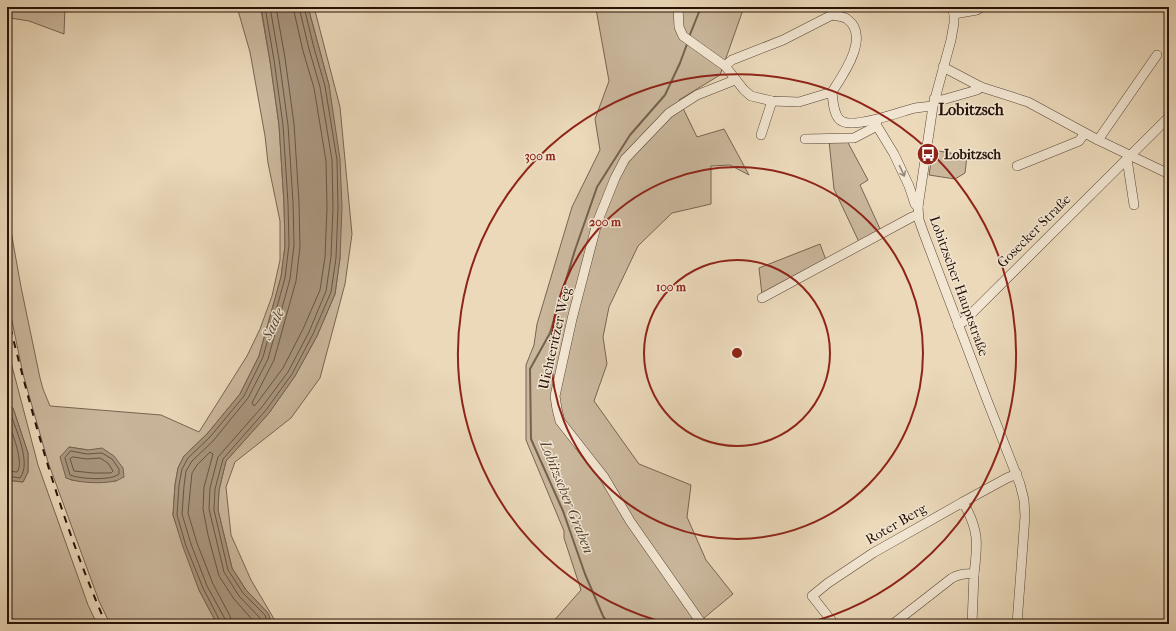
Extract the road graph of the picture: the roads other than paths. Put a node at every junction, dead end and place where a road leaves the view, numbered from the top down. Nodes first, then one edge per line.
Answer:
1 (678, 7) edge
2 (982, 7) edge
3 (953, 11) edge
4 (1157, 55) dead end
5 (725, 66) junction
6 (943, 67) junction
7 (735, 80) junction
8 (981, 87) junction
9 (832, 92) junction
10 (772, 101) junction
11 (934, 102) junction
12 (1169, 117) edge
13 (876, 123) junction
14 (1085, 133) junction
15 (761, 135) dead end
16 (805, 138) dead end
17 (1098, 140) junction
18 (1128, 158) junction
19 (1017, 166) dead end
20 (1169, 174) edge
21 (1134, 204) dead end
22 (918, 214) junction
23 (762, 298) dead end
24 (958, 325) junction
25 (1017, 474) junction
26 (963, 502) junction
27 (974, 574) junction
28 (702, 624) edge
29 (834, 624) edge
30 (893, 624) edge
31 (972, 624) edge
32 (1017, 624) edge

1 - 5 street
2 - 3 street
3 - 6 street, Lobitzscher Hauptstraße
4 - 17 street
5 - 7 street
5 - 9 street
6 - 8 street
6 - 11 street, Lobitzscher Hauptstraße
7 - 10 street
7 - 28 street, Uichteritzer Weg
8 - 11 street
8 - 14 street
9 - 10 street
9 - 13 street
10 - 15 street
11 - 13 street
11 - 22 street, Lobitzscher Hauptstraße
12 - 18 street, Gosecker Straße
13 - 16 street
13 -> 22 street
14 - 17 street
14 - 19 street
17 - 18 street
18 - 20 street
18 - 21 street
18 - 24 street, Gosecker Straße
22 - 23 street
22 - 24 street, Lobitzscher Hauptstraße
24 - 25 street, Lobitzscher Hauptstraße
25 - 26 street
25 - 32 street, Lobitzscher Hauptstraße
26 - 27 street
26 - 29 street, Roter Berg
27 - 30 street
27 - 31 street

